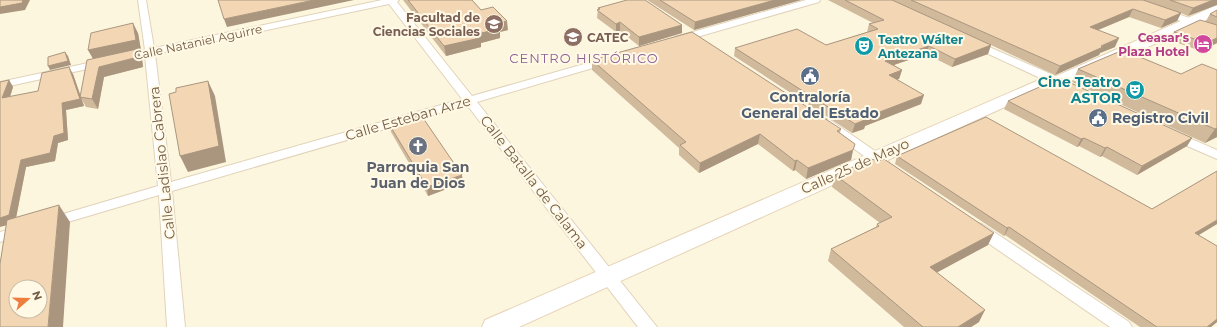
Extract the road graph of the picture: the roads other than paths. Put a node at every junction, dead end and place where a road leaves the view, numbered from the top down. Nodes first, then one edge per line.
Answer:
1 (142, 0) edge
2 (392, 0) edge
3 (816, 0) edge
4 (1130, 0) edge
5 (1217, 9) edge
6 (1191, 22) junction
7 (679, 27) edge
8 (1217, 31) edge
9 (692, 36) junction
10 (961, 38) edge
11 (670, 42) edge
12 (707, 44) edge
13 (151, 52) junction
14 (618, 57) edge
15 (1058, 81) junction
16 (0, 85) edge
17 (1076, 89) edge
18 (470, 101) junction
19 (818, 118) edge
20 (1161, 129) edge
21 (1217, 155) edge
22 (884, 163) junction
23 (166, 187) junction
24 (964, 219) edge
25 (0, 237) edge
26 (608, 276) junction
27 (176, 327) edge
28 (494, 327) edge
29 (648, 327) edge
30 (1122, 327) edge

1 - 13 street, Calle Ladislao Cabrera
2 - 13 street, Calle Nataniel Aguirre
2 - 18 street, Calle Batalla de Calama
3 - 9 street
4 - 6 street
5 - 6 main road, Calle 25 de Mayo
6 - 8 street
6 - 15 main road, Calle 25 de Mayo
7 - 9 street
9 - 11 street
9 - 12 street
10 - 15 street
13 - 16 street, Calle Nataniel Aguirre
13 - 23 street, Calle Ladislao Cabrera
14 - 18 street, Calle Esteban Arze
15 - 17 street
15 - 22 main road, Calle 25 de Mayo
18 - 23 street, Calle Esteban Arze
18 - 26 street, Calle Batalla de Calama
19 - 22 street
20 - 21 street
22 - 26 main road, Calle 25 de Mayo
23 - 25 street, Calle Esteban Arze
23 - 27 street, Calle Ladislao Cabrera
24 - 30 street
26 - 28 main road, Calle 25 de Mayo
26 - 29 street, Calle Batalla de Calama

